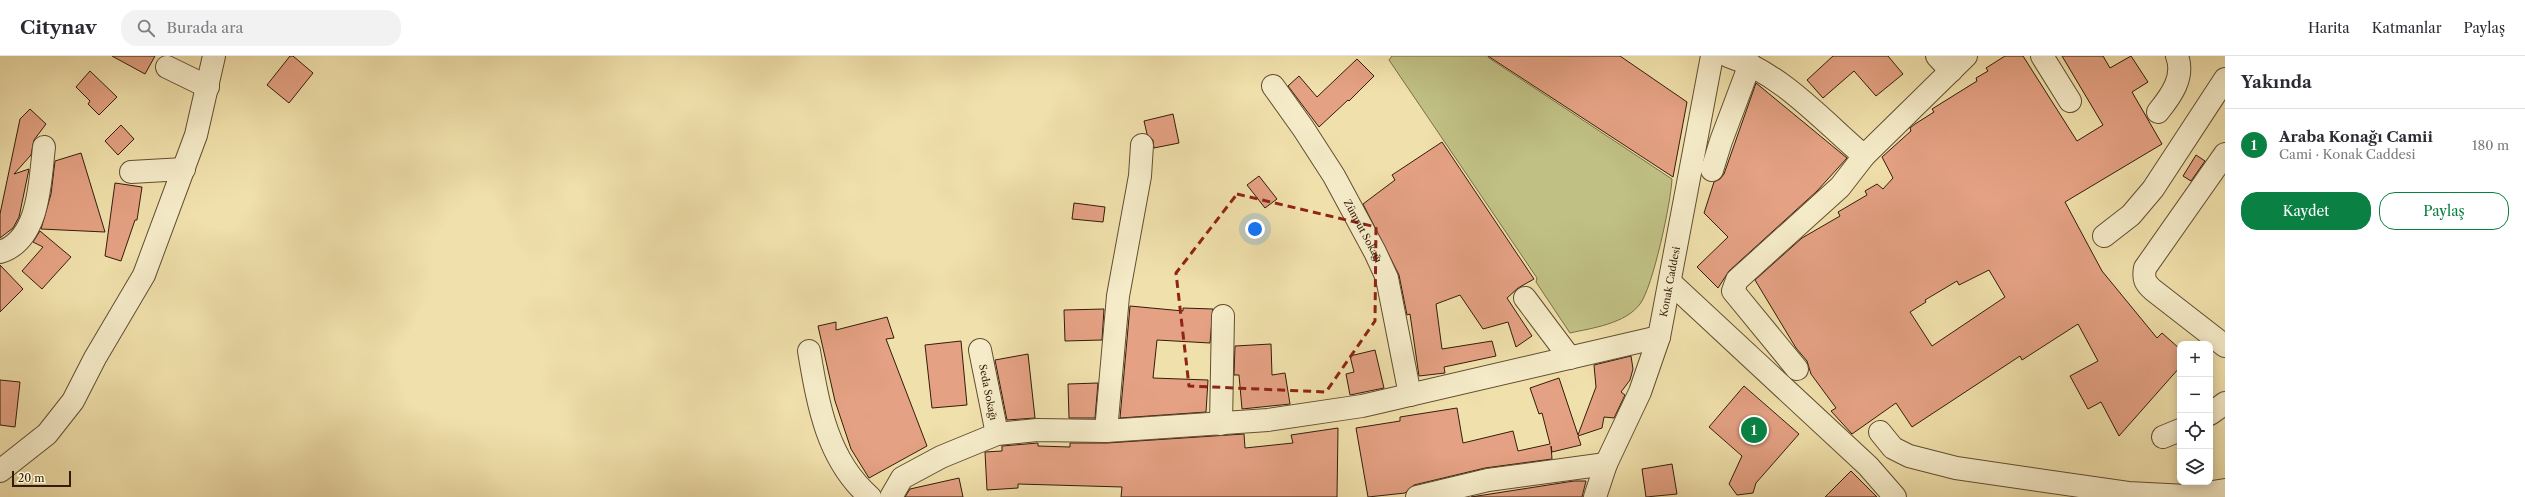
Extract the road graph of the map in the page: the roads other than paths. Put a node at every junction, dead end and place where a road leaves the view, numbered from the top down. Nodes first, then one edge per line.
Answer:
1 (214, 56) edge
2 (1712, 56) edge
3 (1728, 56) edge
4 (1966, 56) edge
5 (2042, 56) edge
6 (2178, 56) edge
7 (1750, 64) junction
8 (1944, 64) edge
9 (167, 67) dead end
10 (2225, 79) edge
11 (1272, 86) dead end
12 (208, 87) junction
13 (2070, 101) dead end
14 (2158, 112) dead end
15 (1142, 145) dead end
16 (44, 147) dead end
17 (2225, 154) edge
18 (1864, 156) junction
19 (184, 169) junction
20 (1712, 170) dead end
21 (131, 172) dead end
22 (2104, 236) dead end
23 (0, 252) edge
24 (1671, 284) junction
25 (1526, 298) dead end
26 (1223, 316) dead end
27 (1659, 337) junction
28 (2225, 346) edge
29 (980, 350) dead end
30 (809, 351) dead end
31 (1570, 358) junction
32 (1797, 369) dead end
33 (1410, 395) junction
34 (2225, 403) edge
35 (2211, 413) edge
36 (1221, 424) junction
37 (1106, 431) junction
38 (1880, 432) dead end
39 (997, 434) junction
40 (1606, 464) junction
41 (0, 471) edge
42 (2225, 490) edge
43 (870, 497) edge
44 (891, 497) edge
45 (1417, 497) edge
46 (1595, 497) edge
47 (1895, 497) edge

1 - 12 street
2 - 24 street, Konak Caddesi
3 - 7 street
4 - 8 street
5 - 13 street
6 - 14 street
7 - 18 street
7 - 20 street
8 - 18 street
9 - 12 street
10 - 22 street
11 - 33 street, Zümrüt Sokağı
12 - 19 street
15 - 37 street
16 - 23 street
17 - 28 street
18 - 32 street
19 - 21 street
19 - 41 street
24 - 27 street, Konak Caddesi
24 - 47 street
25 - 31 street
26 - 36 street
27 - 31 street
27 - 40 street, Konak Caddesi
29 - 39 street, Seda Sokağı
30 - 43 street
31 - 33 street
33 - 36 street
34 - 35 street
36 - 37 street
37 - 39 street
38 - 42 street
39 - 44 street
40 - 45 street
40 - 46 street, Konak Caddesi

